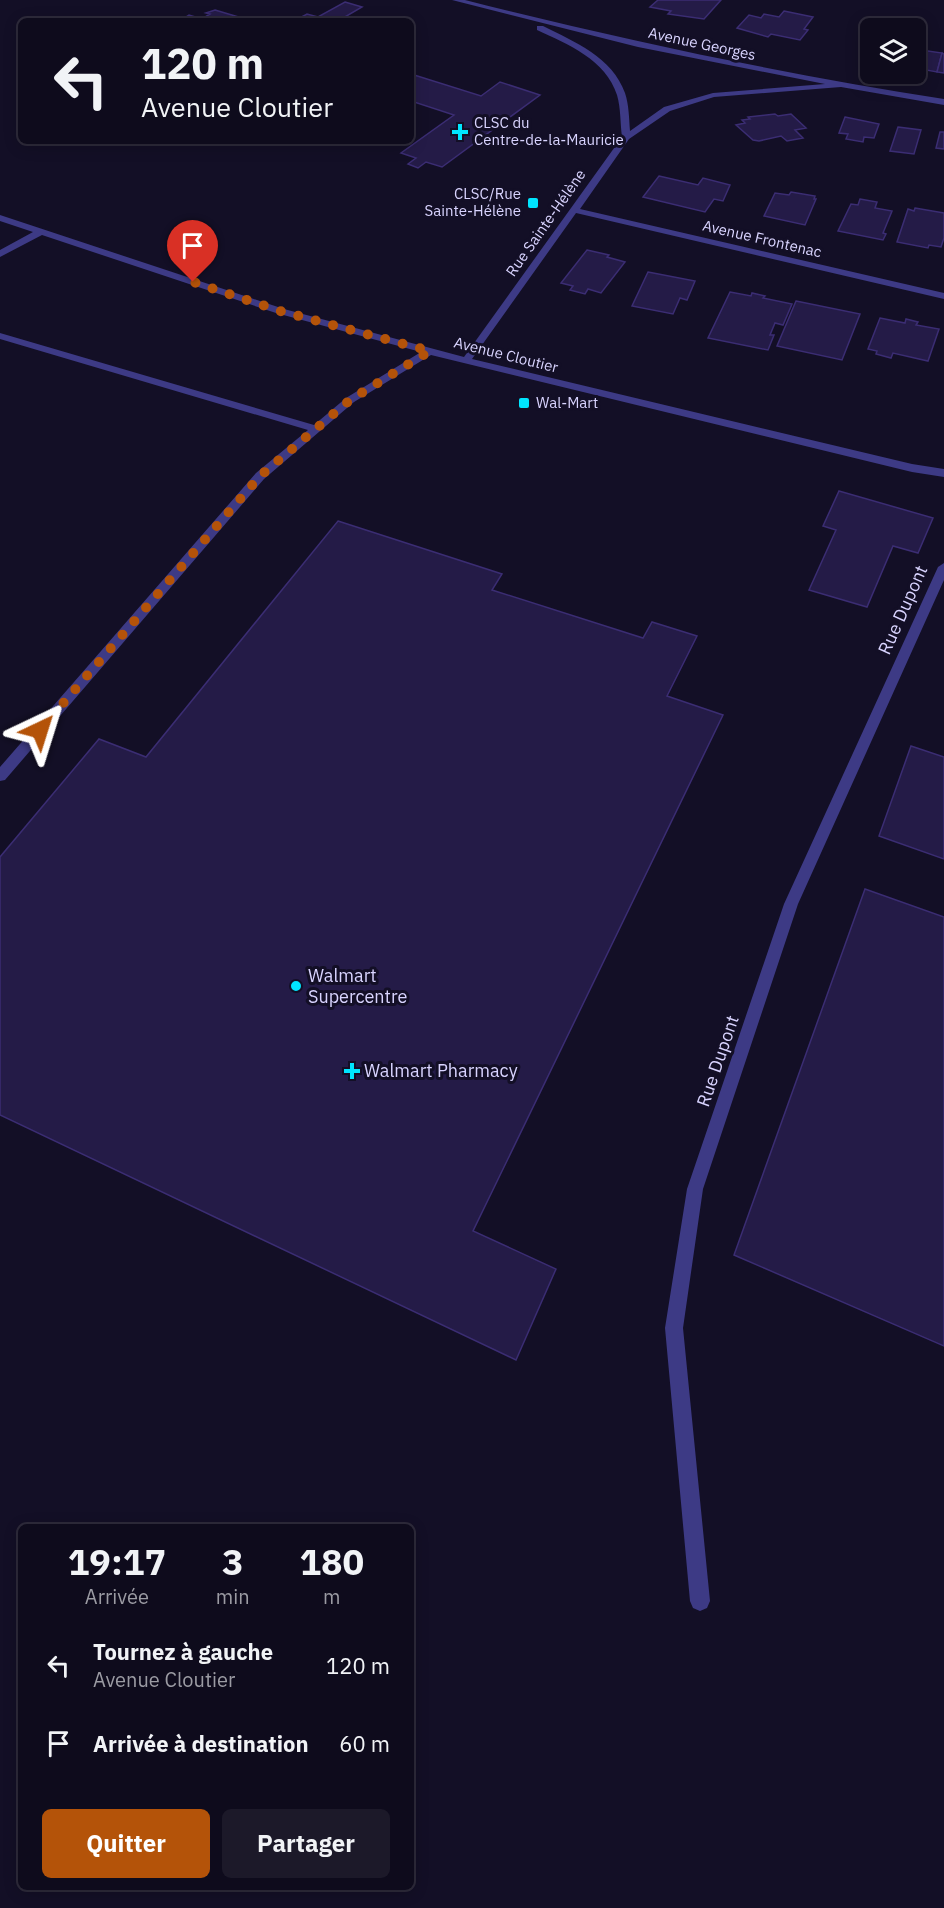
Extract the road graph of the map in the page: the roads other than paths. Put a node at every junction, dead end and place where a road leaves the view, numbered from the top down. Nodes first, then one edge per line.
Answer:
1 (456, 0) edge
2 (516, 16) junction
3 (838, 86) junction
4 (944, 102) edge
5 (626, 136) junction
6 (574, 210) junction
7 (0, 218) edge
8 (40, 232) junction
9 (0, 254) edge
10 (944, 296) edge
11 (0, 336) edge
12 (430, 351) junction
13 (466, 361) junction
14 (316, 429) junction
15 (944, 473) edge
16 (944, 567) edge
17 (0, 776) edge
18 (700, 1601) dead end

1 - 2 street, Avenue Georges
2 - 3 street, Avenue Georges
2 - 5 street
3 - 4 street, Avenue Georges
3 - 5 street, Rue Sainte-Hélène
5 - 6 street, Rue Sainte-Hélène
6 - 10 street, Avenue Frontenac
6 - 13 street, Rue Sainte-Hélène
7 - 8 street, Avenue Cloutier
8 - 9 street
8 - 12 street, Avenue Cloutier
11 - 14 street
12 - 13 street, Avenue Cloutier
12 - 14 street
13 - 15 street, Avenue Cloutier
14 - 17 street
16 - 18 street, Rue Dupont

